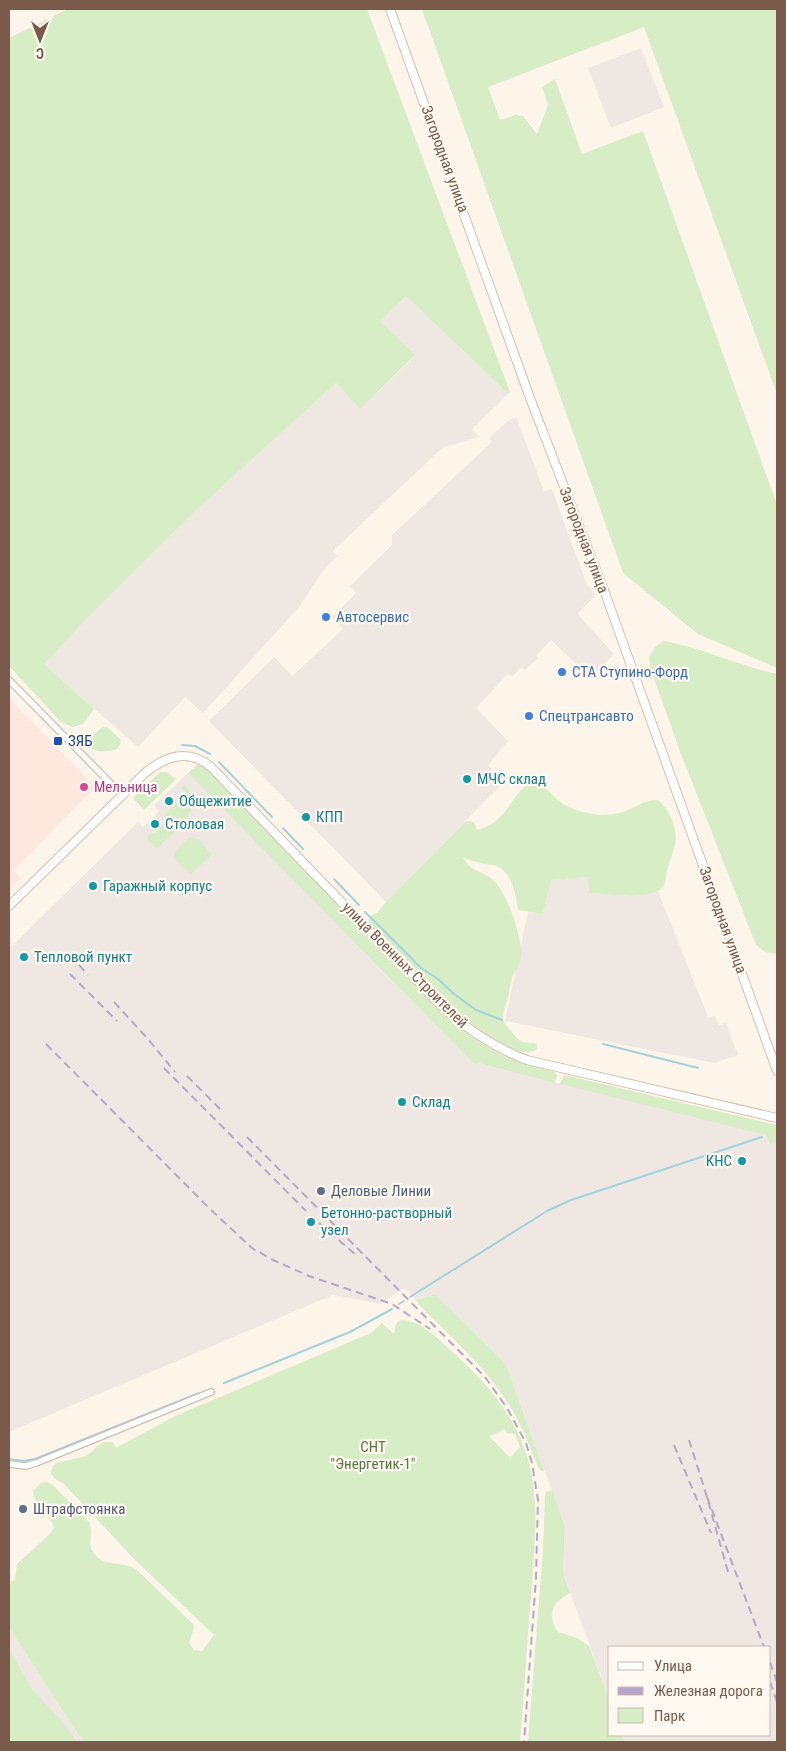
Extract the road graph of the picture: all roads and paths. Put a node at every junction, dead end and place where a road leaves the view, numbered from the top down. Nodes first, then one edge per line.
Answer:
1 (390, 9) edge
2 (9, 680) edge
3 (122, 795) junction
4 (9, 906) edge
5 (777, 1070) edge
6 (777, 1118) edge
7 (211, 1392) dead end
8 (9, 1464) edge

1 - 5 street, Загородная улица
2 - 3 street
3 - 4 street, улица Военных Строителей
3 - 6 street, улица Военных Строителей
7 - 8 street

